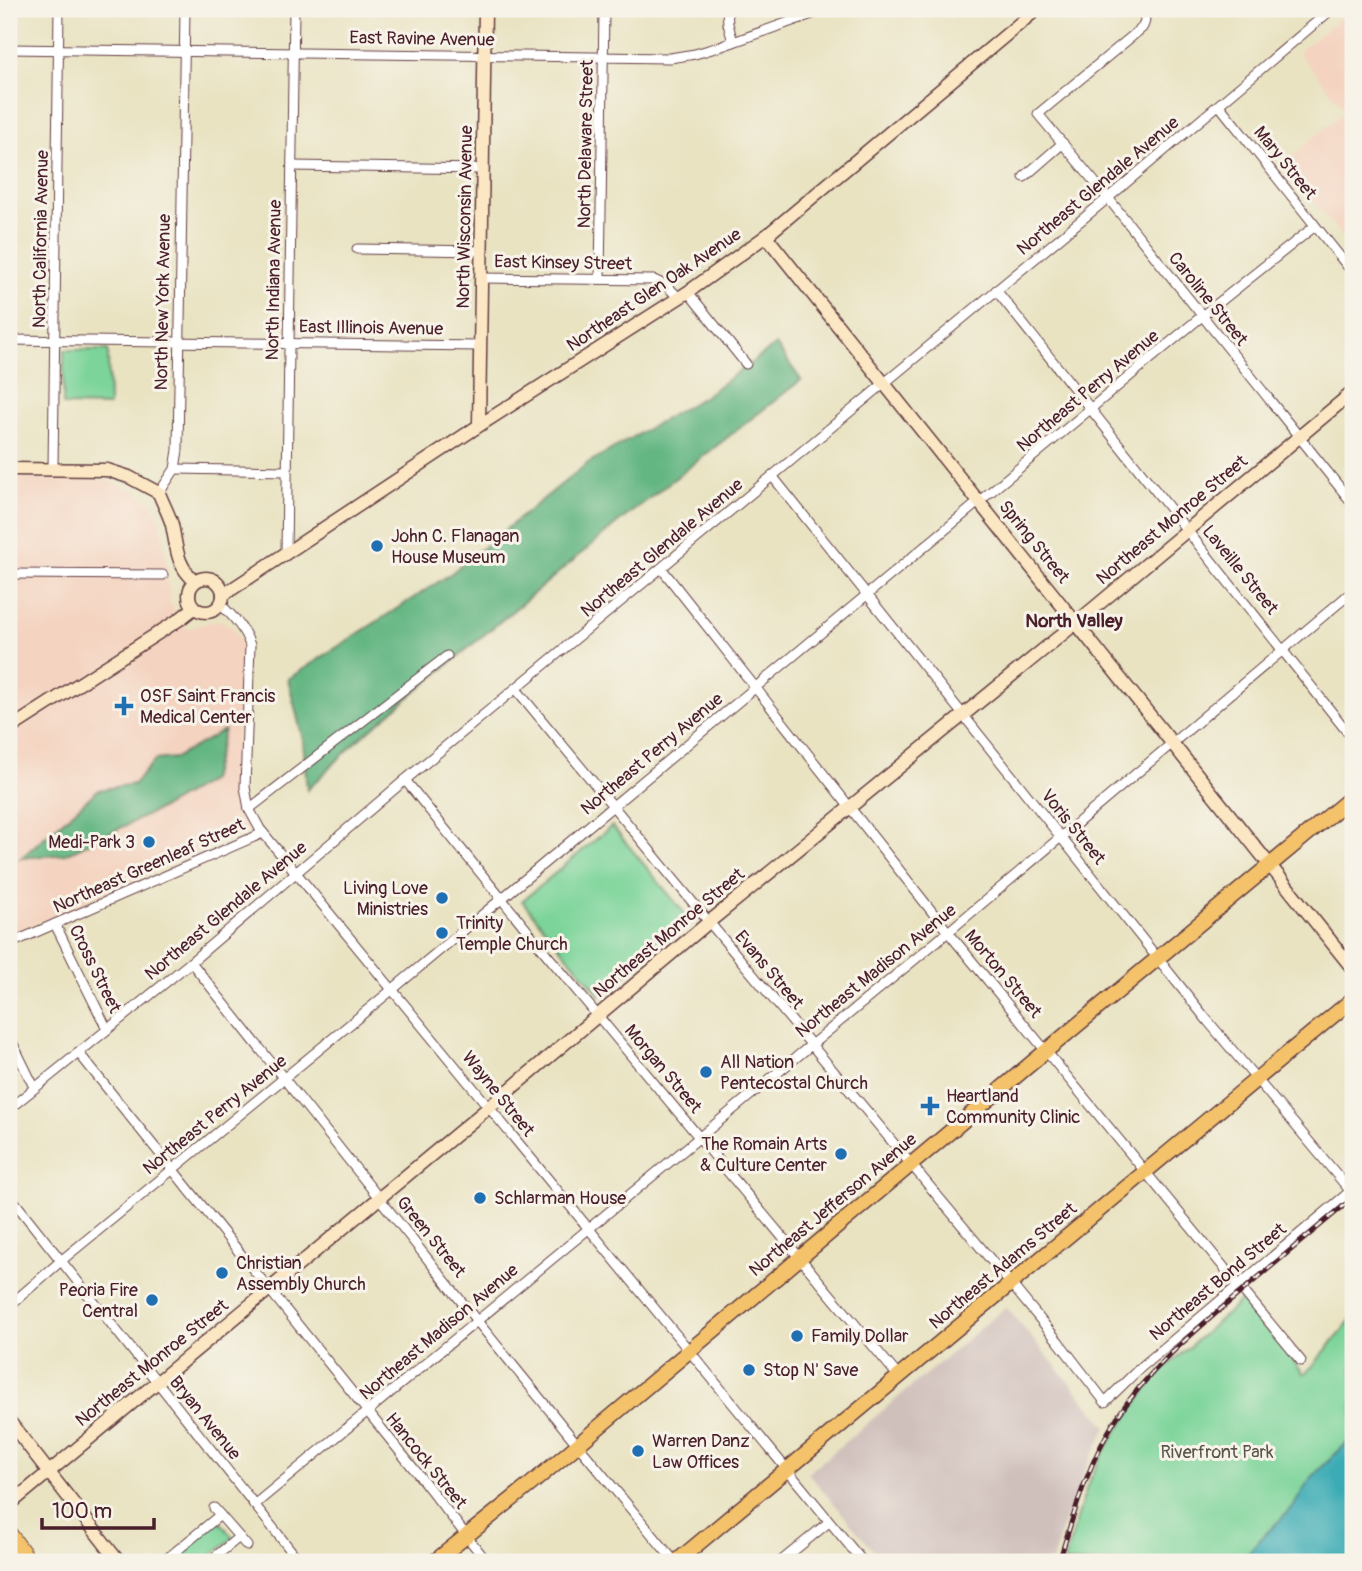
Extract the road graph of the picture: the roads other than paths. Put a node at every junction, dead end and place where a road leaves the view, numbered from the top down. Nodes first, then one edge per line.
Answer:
1 (59, 9) edge
2 (185, 9) edge
3 (294, 9) edge
4 (485, 9) edge
5 (604, 9) edge
6 (727, 9) edge
7 (826, 9) edge
8 (1037, 9) edge
9 (1140, 9) edge
10 (1332, 9) edge
11 (733, 42) junction
12 (9, 49) edge
13 (59, 50) junction
14 (184, 51) junction
15 (294, 53) junction
16 (485, 56) junction
17 (603, 57) junction
18 (1219, 105) junction
19 (1063, 143) junction
20 (292, 166) junction
21 (483, 169) junction
22 (1024, 177) dead end
23 (1108, 198) junction
24 (1315, 226) junction
25 (766, 236) junction
26 (357, 249) dead end
27 (482, 251) junction
28 (1353, 273) edge
29 (482, 278) junction
30 (600, 279) junction
31 (996, 290) junction
32 (683, 295) junction
33 (1202, 316) junction
34 (9, 340) edge
35 (55, 340) junction
36 (181, 341) junction
37 (289, 342) junction
38 (480, 346) junction
39 (746, 364) dead end
40 (480, 373) junction
41 (884, 383) junction
42 (1353, 392) edge
43 (513, 403) junction
44 (1092, 410) junction
45 (479, 425) junction
46 (1299, 437) junction
47 (9, 469) edge
48 (53, 469) junction
49 (174, 469) junction
50 (287, 471) junction
51 (773, 477) junction
52 (159, 493) junction
53 (979, 502) junction
54 (1353, 503) edge
55 (1187, 531) junction
56 (286, 552) junction
57 (265, 566) junction
58 (662, 569) junction
59 (9, 574) edge
60 (163, 575) dead end
61 (195, 581) junction
62 (216, 581) junction
63 (1353, 591) edge
64 (868, 595) junction
65 (221, 599) junction
66 (194, 608) junction
67 (1076, 622) junction
68 (1284, 650) junction
69 (447, 656) dead end
70 (756, 687) junction
71 (516, 689) junction
72 (962, 715) junction
73 (9, 729) edge
74 (1353, 739) edge
75 (1172, 743) junction
76 (405, 780) junction
77 (1353, 796) edge
78 (614, 807) junction
79 (849, 808) junction
80 (249, 809) junction
81 (263, 833) junction
82 (1062, 837) junction
83 (1269, 865) junction
84 (296, 873) junction
85 (501, 899) junction
86 (709, 922) junction
87 (55, 924) junction
88 (948, 932) junction
89 (9, 944) edge
90 (1158, 958) junction
91 (191, 962) junction
92 (1353, 970) edge
93 (393, 989) junction
94 (1351, 1004) edge
95 (597, 1015) junction
96 (107, 1029) junction
97 (9, 1036) edge
98 (811, 1044) junction
99 (1046, 1051) junction
100 (78, 1052) junction
101 (283, 1079) junction
102 (1256, 1080) junction
103 (34, 1087) junction
104 (488, 1108) junction
105 (9, 1109) edge
106 (700, 1137) junction
107 (911, 1164) junction
108 (173, 1170) junction
109 (1146, 1172) junction
110 (1352, 1192) edge
111 (9, 1195) edge
112 (379, 1198) junction
113 (589, 1229) junction
114 (800, 1257) junction
115 (62, 1260) junction
116 (1011, 1284) junction
117 (1239, 1285) junction
118 (269, 1290) junction
119 (9, 1306) edge
120 (477, 1321) junction
121 (689, 1352) junction
122 (1301, 1361) dead end
123 (899, 1377) junction
124 (156, 1383) junction
125 (1105, 1402) joint
126 (367, 1413) junction
127 (9, 1421) edge
128 (577, 1444) junction
129 (787, 1470) junction
130 (48, 1471) junction
131 (10, 1504) edge
132 (254, 1505) junction
133 (829, 1522) junction
134 (9, 1534) edge
135 (465, 1536) junction
136 (239, 1537) junction
137 (247, 1546) dead end
138 (9, 1558) edge
139 (12, 1562) edge
140 (29, 1562) edge
141 (119, 1562) edge
142 (163, 1562) edge
143 (209, 1562) edge
144 (300, 1562) edge
145 (434, 1562) edge
146 (486, 1562) edge
147 (676, 1562) edge
148 (780, 1562) edge
149 (863, 1562) edge

1 - 13 street, North California Avenue
2 - 14 street, North New York Avenue
3 - 15 street, North Indiana Avenue
4 - 16 street, North Wisconsin Avenue
5 - 17 street, North Delaware Street
6 - 11 street
7 - 11 street, East Ravine Avenue
8 - 25 street, Northeast Glen Oak Avenue
9 - 19 street, Caroline Street
10 - 18 street, Northeast Glendale Avenue
11 - 17 street, East Ravine Avenue
12 - 13 street, East Ravine Avenue
13 - 14 street, East Ravine Avenue
13 - 35 street, North California Avenue
14 - 15 street, East Ravine Avenue
14 - 36 street, North New York Avenue
15 - 16 street, East Ravine Avenue
15 - 20 street, North Indiana Avenue
16 - 17 street, East Ravine Avenue
16 - 21 street, North Wisconsin Avenue
17 - 30 street, North Delaware Street
18 - 23 street, Northeast Glendale Avenue
18 - 24 street, Mary Street
19 - 22 street
19 - 23 street, Caroline Street
20 - 21 street
20 - 37 street, North Indiana Avenue
21 - 27 street, North Wisconsin Avenue
23 - 31 street, Northeast Glendale Avenue
23 - 33 street, Caroline Street
24 - 28 street, Mary Street
24 - 33 street, Northeast Perry Avenue
25 - 32 street, Northeast Glen Oak Avenue
25 - 41 street, Spring Street
26 - 27 street
27 - 29 street, North Wisconsin Avenue
29 - 30 street, East Kinsey Street
29 - 38 street, North Wisconsin Avenue
30 - 32 street, East Kinsey Street
31 - 41 street, Northeast Glendale Avenue
31 - 44 street, Laveille Street
32 - 39 street
32 - 43 street, Northeast Glen Oak Avenue
33 - 44 street, Northeast Perry Avenue
33 - 46 street, Caroline Street
34 - 35 street, East Illinois Avenue
35 - 36 street, East Illinois Avenue
35 - 48 street, North California Avenue
36 - 37 street, East Illinois Avenue
36 - 49 street, North New York Avenue
37 - 38 street, East Illinois Avenue
37 - 50 street, North Indiana Avenue
38 - 40 street, North Wisconsin Avenue
40 - 43 street
40 - 45 street, North Wisconsin Avenue
41 - 51 street, Northeast Glendale Avenue
41 - 53 street, Spring Street
42 - 46 street, Northeast Monroe Street
43 - 45 street, Northeast Glen Oak Avenue
44 - 53 street, Northeast Perry Avenue
44 - 55 street, Laveille Street
45 - 56 street, Northeast Glen Oak Avenue
46 - 54 street, Caroline Street
46 - 55 street, Northeast Monroe Street
47 - 48 street
48 - 52 street
49 - 50 street
49 - 52 street, North New York Avenue
50 - 56 street, North Indiana Avenue
51 - 58 street, Northeast Glendale Avenue
51 - 64 street, Voris Street
52 - 61 street
53 - 64 street, Northeast Perry Avenue
53 - 67 street, Spring Street
55 - 67 street, Northeast Monroe Street
55 - 68 street, Laveille Street
56 - 57 street, Northeast Glen Oak Avenue
57 - 62 street, Northeast Glen Oak Avenue
57 - 65 street, Northeast Glen Oak Avenue
58 - 70 street, Morton Street
58 - 71 street, Northeast Glendale Avenue
59 - 60 street
61 - 62 street
61 - 66 street
62 - 65 street
63 - 68 street, Northeast Madison Avenue
64 - 70 street, Northeast Perry Avenue
64 - 72 street, Voris Street
65 - 66 street
65 - 80 street, Wayne Street
66 - 73 street
67 - 72 street, Northeast Monroe Street
67 - 75 street, Spring Street
68 - 74 street, Laveille Street
68 - 75 street, Northeast Madison Avenue
69 - 80 street, Northeast Greenleaf Street
70 - 78 street, Northeast Perry Avenue
70 - 79 street, Morton Street
71 - 76 street, Northeast Glendale Avenue
71 - 78 street, Evans Street
72 - 79 street, Northeast Monroe Street
72 - 82 street, Voris Street
75 - 82 street, Northeast Madison Avenue
75 - 83 street, Spring Street
76 - 84 street, Northeast Glendale Avenue
76 - 85 street, Morgan Street
77 - 83 main road, Northeast Jefferson Avenue
78 - 85 street, Northeast Perry Avenue
78 - 86 street, Evans Street
79 - 86 street, Northeast Monroe Street
79 - 88 street, Morton Street
80 - 81 street, Wayne Street
81 - 84 street, Wayne Street
81 - 87 street, Northeast Greenleaf Street
82 - 88 street, Northeast Madison Avenue
82 - 90 street, Voris Street
83 - 90 main road, Northeast Jefferson Avenue
83 - 92 street, Spring Street
84 - 91 street, Northeast Glendale Avenue
84 - 93 street, Wayne Street
85 - 93 street, Northeast Perry Avenue
85 - 95 street, Morgan Street
86 - 95 street, Northeast Monroe Street
86 - 98 street, Evans Street
87 - 89 street, Northeast Greenleaf Street
87 - 96 street, Cross Street
88 - 98 street, Northeast Madison Avenue
88 - 99 street, Morton Street
90 - 99 main road, Northeast Jefferson Avenue
90 - 102 street, Voris Street
91 - 96 street, Northeast Glendale Avenue
91 - 101 street, Green Street
93 - 101 street, Northeast Perry Avenue
93 - 104 street, Wayne Street
94 - 102 main road, Northeast Adams Street
95 - 104 street, Northeast Monroe Street
95 - 106 street, Morgan Street
96 - 100 street, Northeast Glendale Avenue
97 - 103 street
98 - 106 street, Northeast Madison Avenue
98 - 107 street, Evans Street
99 - 107 main road, Northeast Jefferson Avenue
99 - 109 street, Morton Street
100 - 103 street, Northeast Glendale Avenue
100 - 108 street, Hancock Street
101 - 108 street, Northeast Perry Avenue
101 - 112 street, Green Street
102 - 109 main road, Northeast Adams Street
102 - 110 street, Voris Street
103 - 105 street, Northeast Glendale Avenue
104 - 112 street, Northeast Monroe Street
104 - 113 street, Wayne Street
106 - 113 street, Northeast Madison Avenue
106 - 114 street, Morgan Street
107 - 114 main road, Northeast Jefferson Avenue
107 - 116 street, Evans Street
108 - 115 street, Northeast Perry Avenue
108 - 118 street, Hancock Street
109 - 116 main road, Northeast Adams Street
109 - 117 street, Morton Street
110 - 117 street, Northeast Bond Street
111 - 115 street, Bryan Avenue
112 - 118 street, Northeast Monroe Street
112 - 120 street, Green Street
113 - 120 street, Northeast Madison Avenue
113 - 121 street, Wayne Street
114 - 121 main road, Northeast Jefferson Avenue
114 - 123 street, Morgan Street
115 - 119 street, Northeast Perry Avenue
115 - 124 street, Bryan Avenue
116 - 123 main road, Northeast Adams Street
116 - 125 street, Evans Street
117 - 122 street, Morton Street
117 - 125 street, Northeast Bond Street
118 - 124 street, Northeast Monroe Street
118 - 126 street, Hancock Street
120 - 126 street, Northeast Madison Avenue
120 - 128 street, Green Street
121 - 128 main road, Northeast Jefferson Avenue
121 - 129 street, Wayne Street
123 - 129 main road, Northeast Adams Street
124 - 130 street, Northeast Monroe Street
124 - 132 street, Bryan Avenue
126 - 132 street, Northeast Madison Avenue
126 - 135 street, Hancock Street
127 - 130 street
128 - 135 main road, Northeast Jefferson Avenue
128 - 147 street, Green Street
129 - 133 street, Wayne Street
129 - 147 main road, Northeast Adams Street
130 - 131 street, Northeast Monroe Street
130 - 141 street
132 - 144 street, Bryan Avenue
133 - 148 street
133 - 149 street, Wayne Street
134 - 140 highway
135 - 145 main road, Northeast Jefferson Avenue
135 - 146 street, Hancock Street
136 - 137 street
136 - 142 street
136 - 143 street
138 - 139 highway

